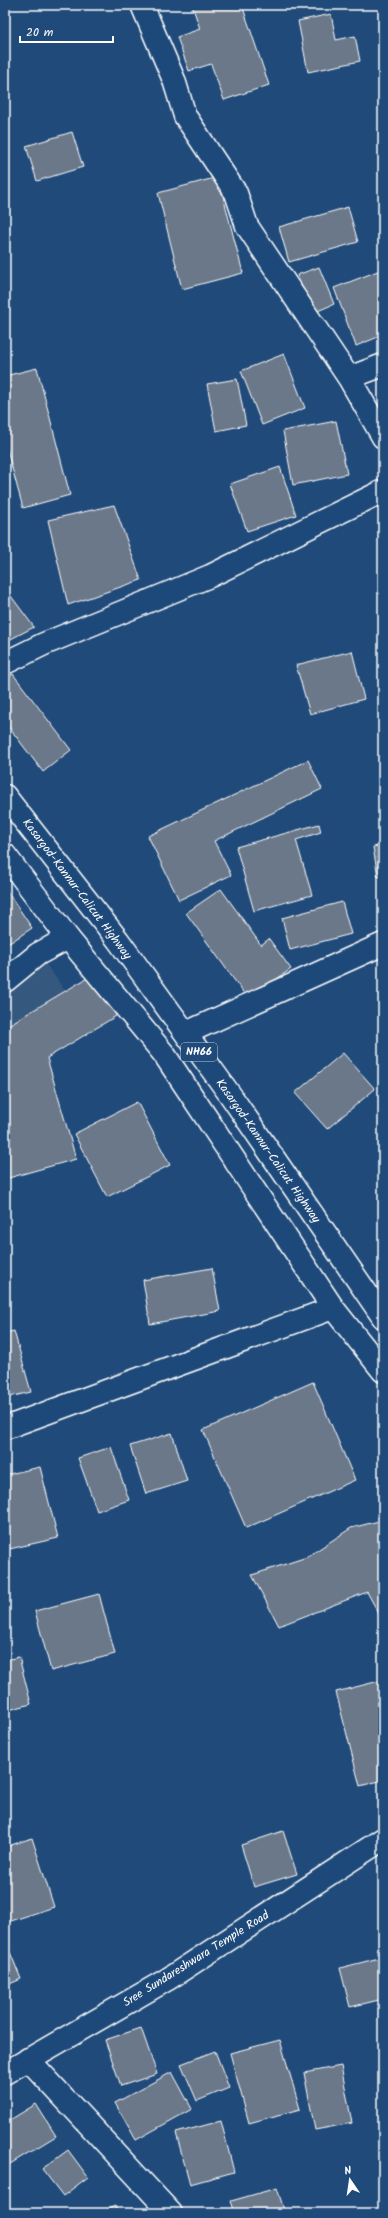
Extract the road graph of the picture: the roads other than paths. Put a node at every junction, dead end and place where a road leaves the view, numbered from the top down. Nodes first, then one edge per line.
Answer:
1 (142, 5) edge
2 (383, 365) edge
3 (349, 378) junction
4 (383, 437) edge
5 (383, 491) edge
6 (5, 663) edge
7 (5, 796) edge
8 (5, 855) edge
9 (68, 938) junction
10 (383, 944) edge
11 (5, 981) edge
12 (186, 1033) junction
13 (333, 1308) junction
14 (383, 1316) edge
15 (383, 1371) edge
16 (5, 1428) edge
17 (383, 1839) edge
18 (28, 2060) junction
19 (5, 2073) edge
20 (171, 2213) edge

1 - 3 main road
2 - 3 main road
3 - 4 main road
5 - 6 main road
7 - 12 main road, Kasargod-Kannur-Calicut Highway / NH66
8 - 9 main road, NH66
9 - 11 main road
9 - 13 main road, NH66
10 - 12 main road
12 - 14 main road, Kasargod-Kannur-Calicut Highway / NH66
13 - 15 main road, NH66
13 - 16 main road
17 - 18 main road, Sree Sundareshwara Temple Road
18 - 19 main road, Sree Sundareshwara Temple Road
18 - 20 main road

